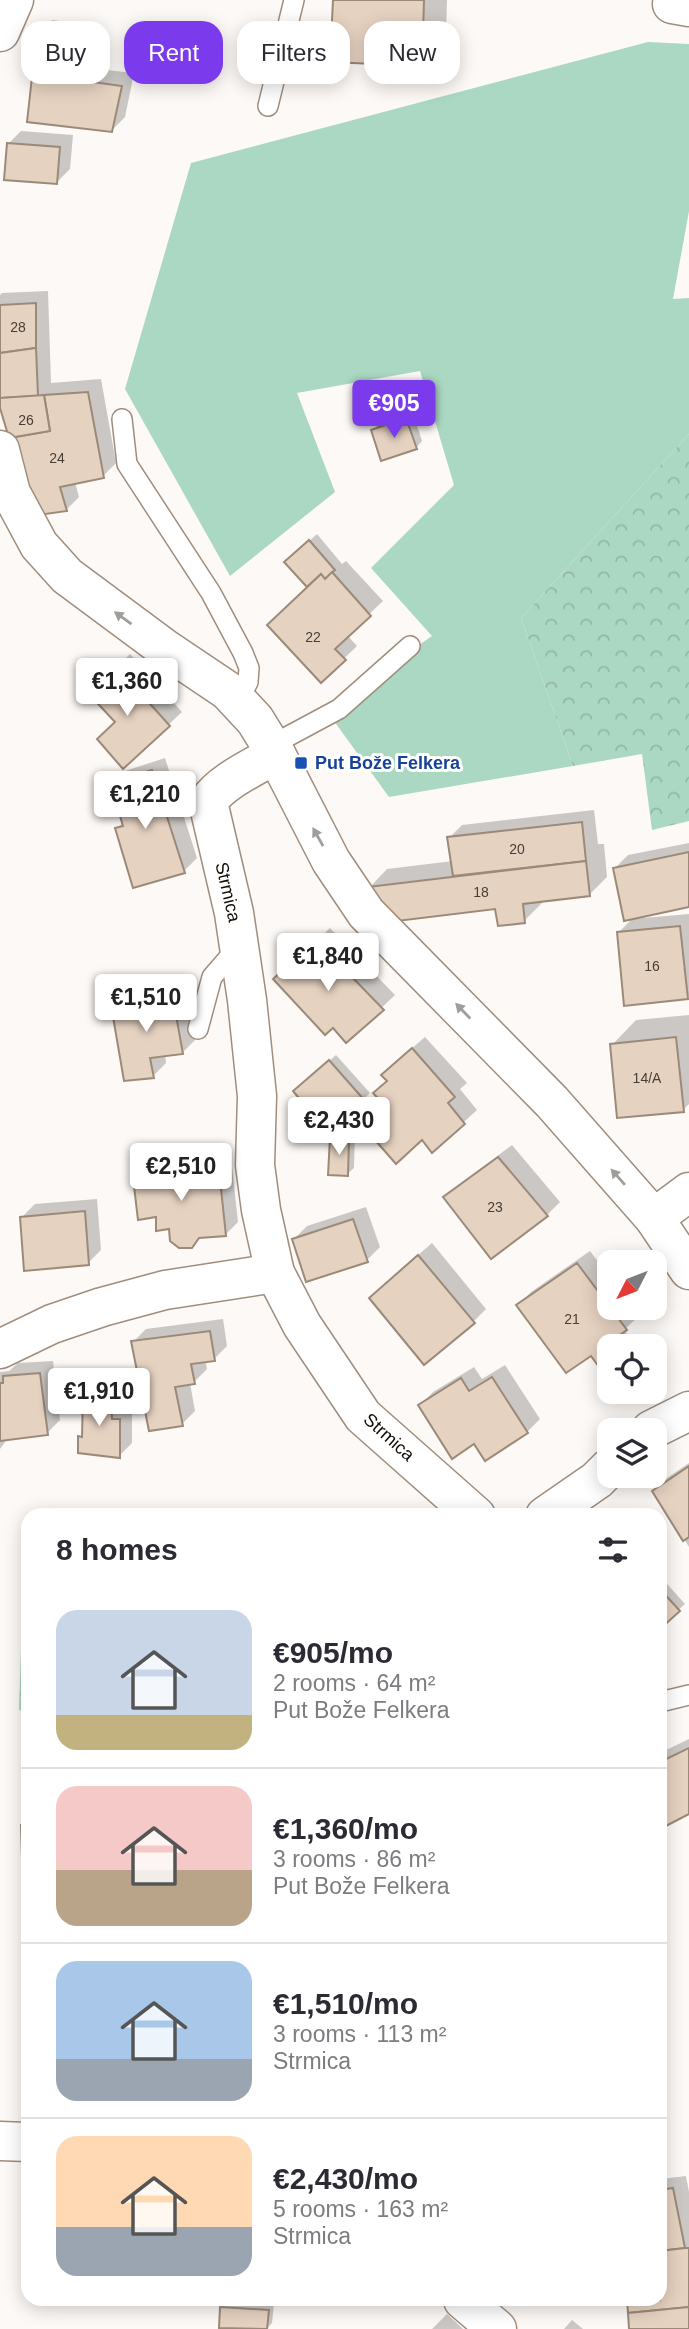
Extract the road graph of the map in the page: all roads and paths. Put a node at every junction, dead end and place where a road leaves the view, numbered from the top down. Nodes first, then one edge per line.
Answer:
1 (14, 0) edge
2 (294, 0) edge
3 (0, 32) edge
4 (268, 106) dead end
5 (122, 419) dead end
6 (0, 450) edge
7 (5, 496) edge
8 (410, 646) dead end
9 (237, 701) junction
10 (273, 750) junction
11 (239, 946) junction
12 (198, 1029) dead end
13 (689, 1192) edge
14 (654, 1218) junction
15 (689, 1270) edge
16 (275, 1273) junction
17 (0, 1349) edge
18 (689, 1411) edge
19 (667, 1422) edge
20 (597, 1480) edge
21 (467, 1508) edge
22 (557, 1508) edge
23 (689, 1695) edge
24 (667, 1700) edge
25 (0, 2141) edge
26 (21, 2142) edge
27 (470, 2306) edge
28 (497, 2329) edge

1 - 3 street
2 - 4 lane
5 - 9 lane
6 - 7 street
9 -> 7 street
8 - 10 lane
9 - 10 street
10 - 11 street, Strmica
14 -> 10 street
11 - 12 lane
11 - 16 street, Strmica
13 - 14 street
14 - 15 street
16 - 17 street
16 - 21 street, Strmica
18 - 19 street
20 - 22 street
23 - 24 lane
25 - 26 street
27 - 28 street

